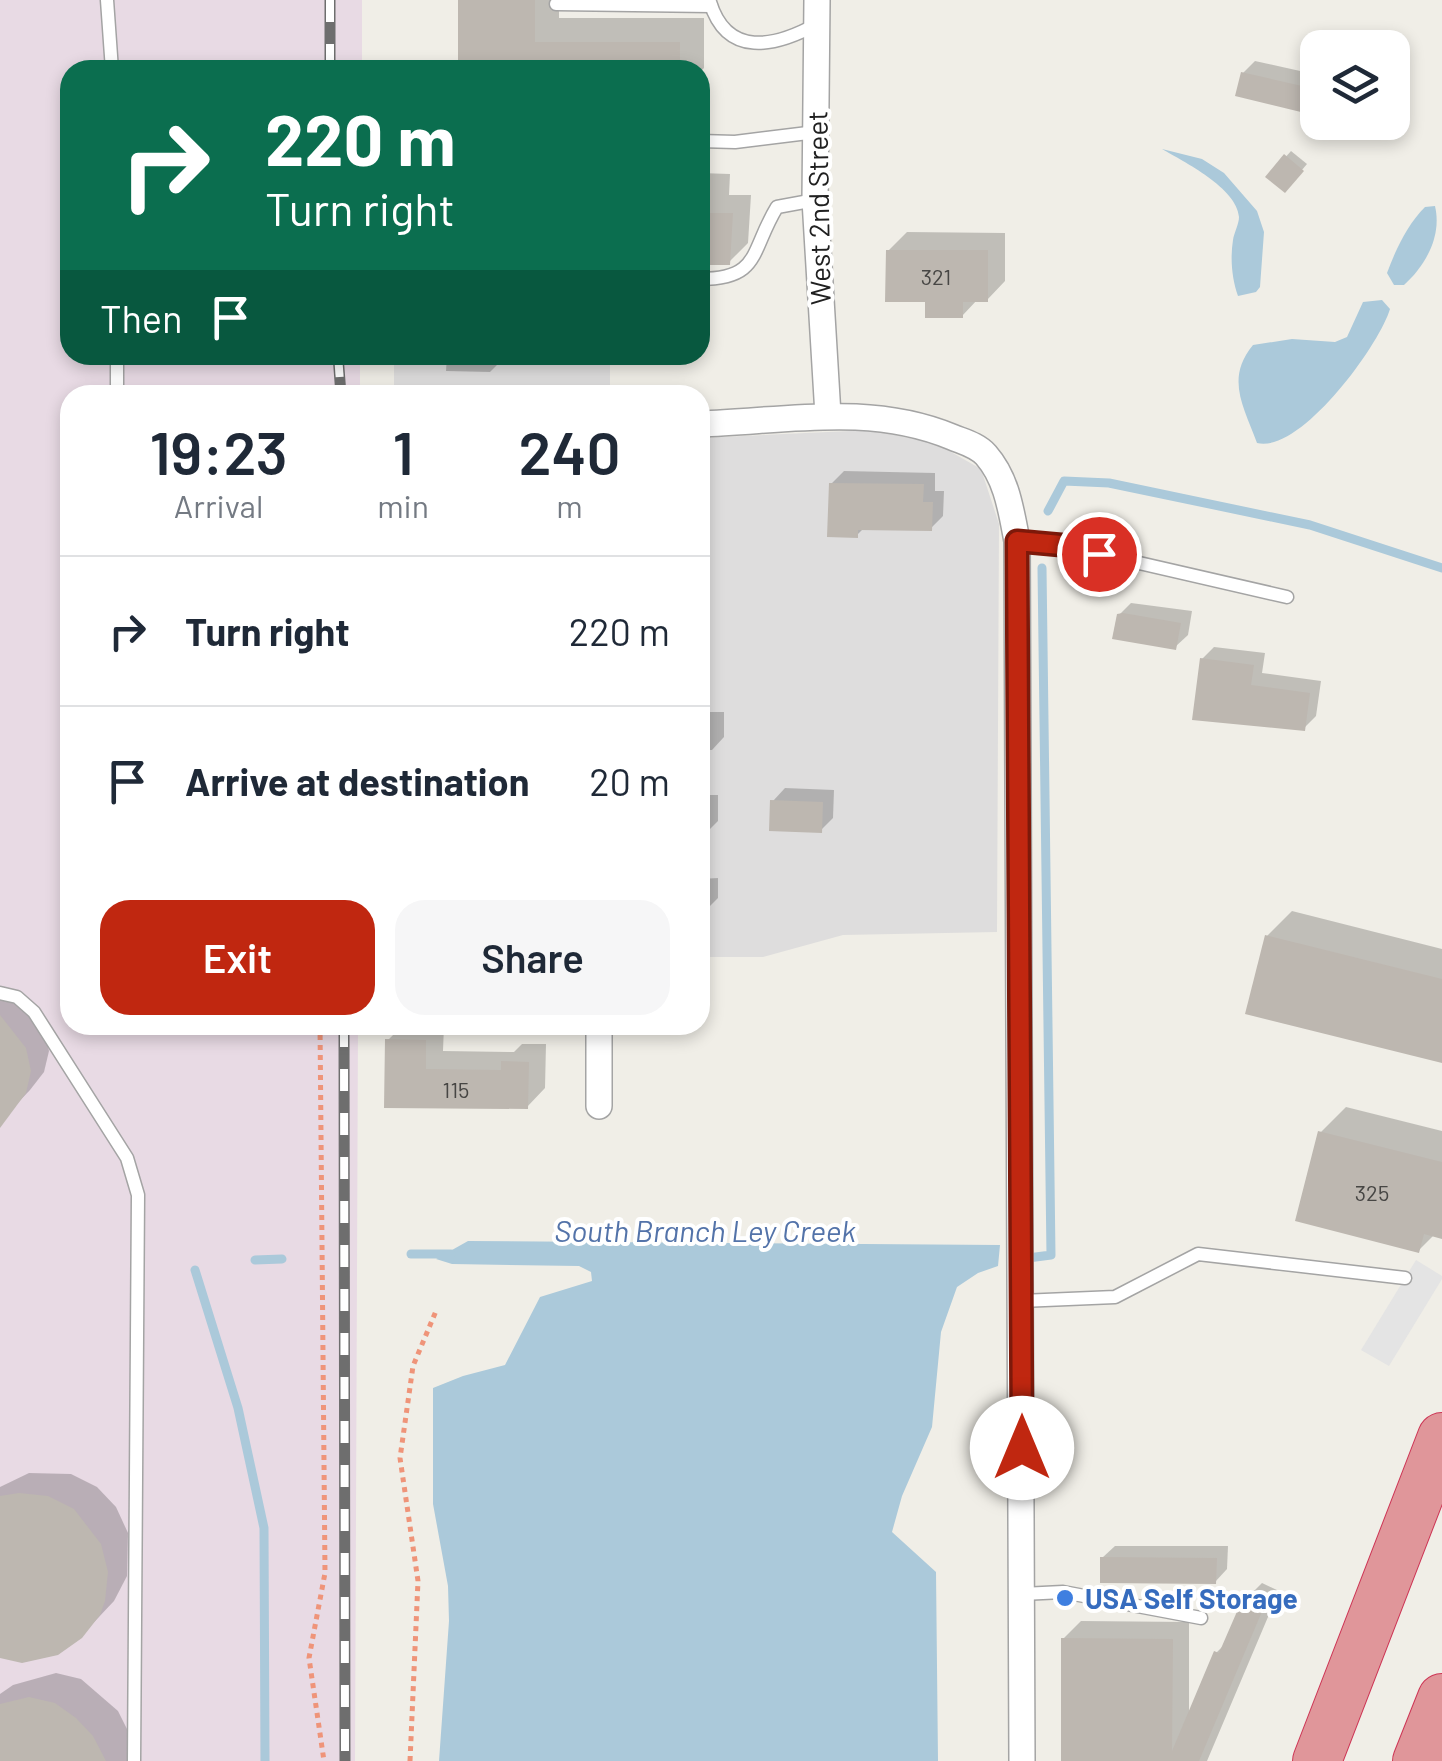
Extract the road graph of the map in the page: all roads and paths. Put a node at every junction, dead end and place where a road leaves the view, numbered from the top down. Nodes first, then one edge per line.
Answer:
1 (107, 0) edge
2 (710, 3) edge
3 (556, 4) dead end
4 (817, 12) edge
5 (111, 60) edge
6 (816, 132) junction
7 (710, 141) edge
8 (815, 200) junction
9 (710, 278) edge
10 (828, 415) junction
11 (710, 423) edge
12 (1017, 541) junction
13 (1287, 597) dead end
14 (0, 993) edge
15 (320, 1035) edge
16 (599, 1035) edge
17 (599, 1106) dead end
18 (1405, 1278) dead end
19 (1021, 1301) junction
20 (436, 1311) dead end
21 (1442, 1437) edge
22 (1442, 1480) edge
23 (1022, 1594) junction
24 (1201, 1618) dead end
25 (1358, 1652) junction
26 (1442, 1698) edge
27 (134, 1761) edge
28 (324, 1761) edge
29 (410, 1761) edge
30 (1022, 1761) edge
31 (1317, 1761) edge
32 (1417, 1761) edge

1 - 5 lane
2 - 3 lane
2 - 4 lane
4 - 6 street, West 2nd Street
6 - 7 lane
6 - 8 street, West 2nd Street
8 - 9 lane
8 - 10 street, West 2nd Street
10 - 11 street
10 - 12 street
12 - 13 lane
12 - 19 street
14 - 27 lane
15 - 28 path
16 - 17 street
18 - 19 lane
19 - 23 street
20 - 29 path
21 - 25 highway
22 - 25 highway
23 - 24 lane
23 - 30 street
25 - 31 highway
26 - 32 highway

